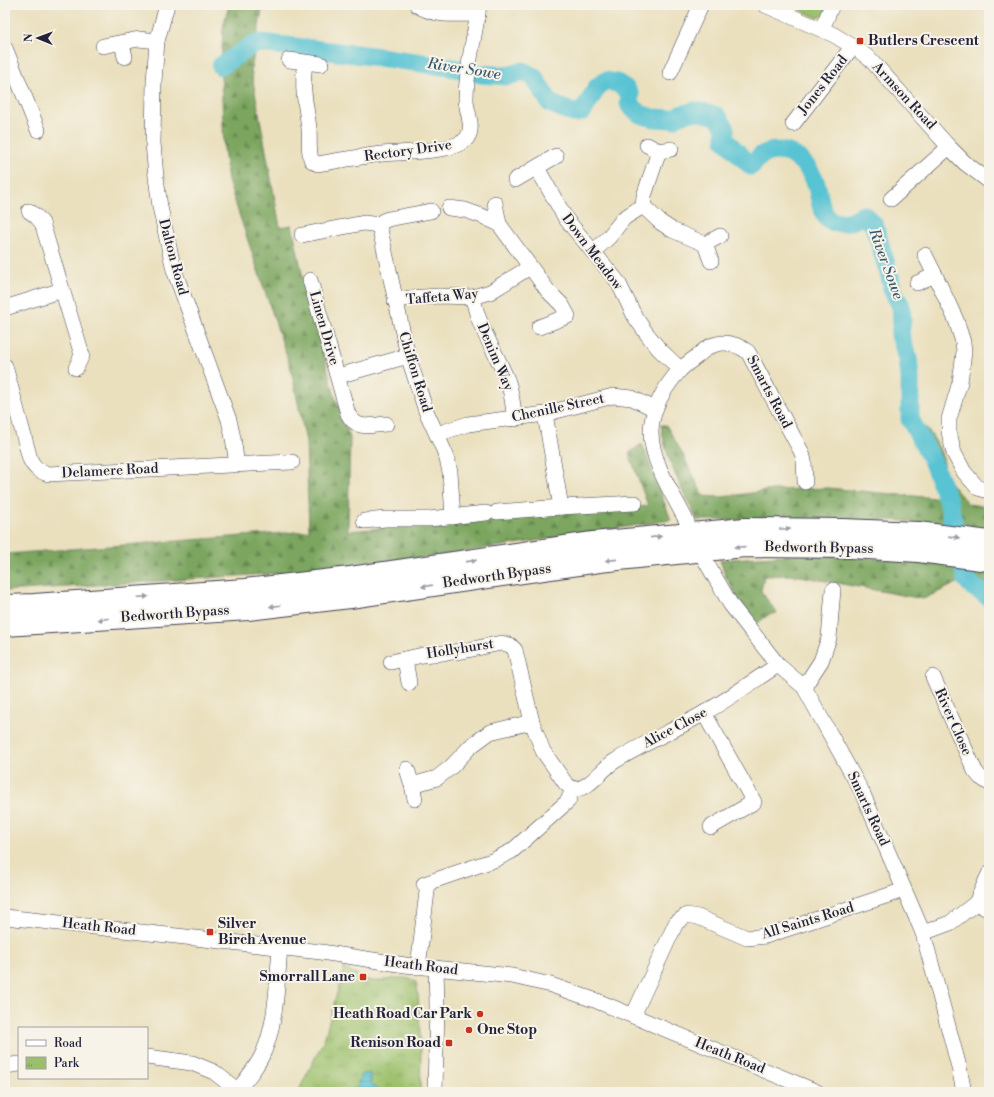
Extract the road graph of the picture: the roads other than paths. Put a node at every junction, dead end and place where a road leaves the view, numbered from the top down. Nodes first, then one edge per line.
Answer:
1 (167, 5) edge
2 (416, 5) edge
3 (701, 5) edge
4 (765, 5) edge
5 (832, 5) edge
6 (478, 10) edge
7 (822, 29) junction
8 (157, 41) junction
9 (103, 46) dead end
10 (853, 46) junction
11 (5, 48) edge
12 (288, 60) dead end
13 (305, 63) junction
14 (321, 64) dead end
15 (670, 73) dead end
16 (793, 124) dead end
17 (36, 130) dead end
18 (949, 147) junction
19 (659, 148) dead end
20 (556, 156) dead end
21 (537, 168) junction
22 (515, 180) dead end
23 (989, 181) edge
24 (891, 199) dead end
25 (495, 203) dead end
26 (643, 206) junction
27 (449, 208) dead end
28 (29, 211) dead end
29 (432, 211) dead end
30 (499, 224) junction
31 (379, 225) junction
32 (302, 235) dead end
33 (720, 236) dead end
34 (705, 244) junction
35 (593, 252) junction
36 (925, 255) dead end
37 (711, 261) dead end
38 (530, 267) junction
39 (935, 275) junction
40 (310, 280) dead end
41 (917, 283) dead end
42 (62, 290) junction
43 (473, 297) junction
44 (396, 301) junction
45 (5, 308) edge
46 (539, 327) dead end
47 (408, 356) junction
48 (5, 366) edge
49 (76, 368) dead end
50 (680, 370) junction
51 (338, 376) junction
52 (655, 409) junction
53 (545, 414) junction
54 (515, 419) junction
55 (386, 424) dead end
56 (437, 434) junction
57 (292, 462) dead end
58 (237, 465) junction
59 (805, 482) dead end
60 (989, 491) edge
61 (635, 502) dead end
62 (561, 506) junction
63 (453, 517) junction
64 (364, 520) dead end
65 (686, 522) dead end
66 (919, 542) junction
67 (989, 542) edge
68 (705, 560) dead end
69 (989, 560) edge
70 (833, 590) dead end
71 (5, 605) edge
72 (34, 615) junction
73 (5, 625) edge
74 (5, 629) edge
75 (778, 665) junction
76 (932, 677) dead end
77 (409, 683) dead end
78 (804, 687) junction
79 (704, 713) junction
80 (532, 722) junction
81 (407, 769) dead end
82 (989, 784) edge
83 (573, 789) junction
84 (711, 827) dead end
85 (989, 874) edge
86 (904, 890) junction
87 (976, 903) junction
88 (989, 910) edge
89 (5, 917) edge
90 (923, 933) junction
91 (280, 948) junction
92 (418, 966) junction
93 (436, 968) junction
94 (633, 1016) junction
95 (148, 1057) edge
96 (18, 1064) edge
97 (5, 1066) edge
98 (236, 1091) edge
99 (435, 1092) edge
100 (817, 1092) edge
101 (964, 1092) edge

1 - 8 street, Dalton Road
2 - 6 street
3 - 15 street
4 - 7 street, Armson Road
5 - 7 street
6 - 13 street, Rectory Drive
7 - 10 street, Armson Road
8 - 9 street
8 - 58 street, Dalton Road
10 - 16 street, Jones Road
10 - 18 street, Armson Road
11 - 17 street
12 - 13 street
13 - 14 street
18 - 23 street, Armson Road
18 - 24 street
19 - 26 street
20 - 21 street
21 - 22 street
21 - 35 street, Down Meadow
25 - 30 street
26 - 34 street
26 - 35 street
27 - 30 street
28 - 42 street
29 - 31 street
30 - 38 street
31 - 32 street
31 - 44 street, Chiffon Road
33 - 34 street
34 - 37 street
35 - 50 street, Down Meadow
36 - 39 street
38 - 43 street, Taffeta Way
38 - 46 street
39 - 41 street
39 - 60 street
40 - 51 street, Linen Drive
42 - 45 street
42 - 49 street
43 - 44 street, Taffeta Way
43 - 54 street, Denim Way
44 - 47 street, Chiffon Road
47 - 51 street, Linen Drive
47 - 56 street, Chiffon Road
48 - 58 street, Delamere Road
50 - 52 street, Smarts Road
50 - 59 street, Smarts Road
51 - 55 street, Linen Drive
52 - 53 street, Chenille Street
52 - 65 street, Smarts Road
53 - 54 street, Chenille Street
53 - 62 street
54 - 56 street, Chenille Street
56 - 63 street, Chiffon Road
57 - 58 street, Delamere Road
61 - 62 street
62 - 63 street
63 - 64 street
66 -> 67 highway, Bedworth Bypass
66 - 69 highway, Bedworth Bypass
66 - 72 highway, Bedworth Bypass
68 - 75 street, Smarts Road
70 - 78 street
71 - 72 highway, Bedworth Bypass
72 - 73 highway, Bedworth Bypass
72 - 74 highway
75 - 78 street, Smarts Road
75 - 79 street, Alice Close
76 - 82 street, River Close
77 - 80 street, Hollyhurst
78 - 86 street, Smarts Road
79 - 83 street, Alice Close
79 - 84 street
80 - 81 street
80 - 83 street
83 - 92 street
85 - 87 street
86 - 90 street, Smarts Road
86 - 94 street, All Saints Road
87 - 88 street
87 - 90 street
89 - 91 street, Heath Road
90 - 101 street, Smarts Road
91 - 92 street, Heath Road
91 - 98 street
92 - 93 street, Heath Road
93 - 94 street, Heath Road
93 - 99 street
94 - 100 street, Heath Road
95 - 98 street
96 - 97 street

